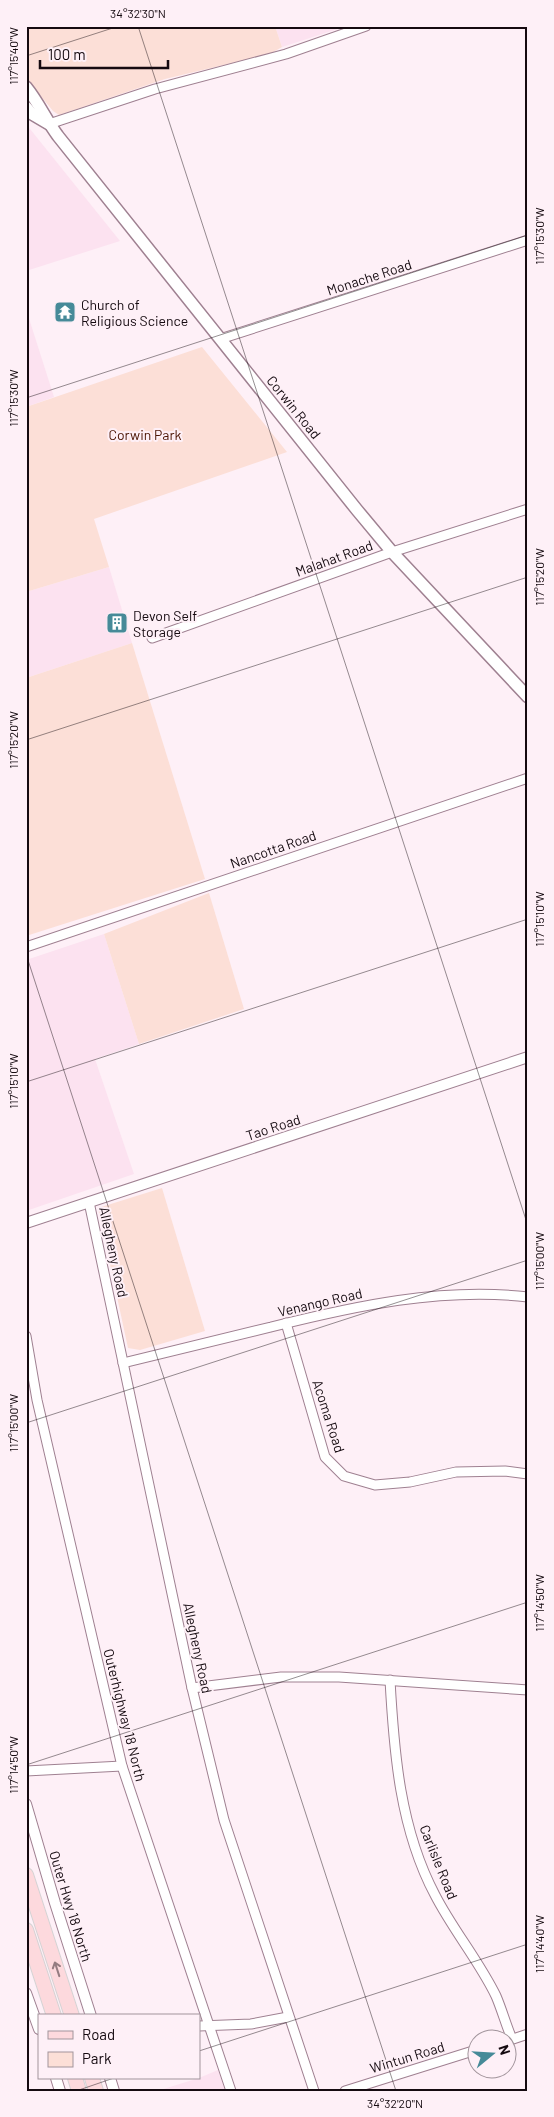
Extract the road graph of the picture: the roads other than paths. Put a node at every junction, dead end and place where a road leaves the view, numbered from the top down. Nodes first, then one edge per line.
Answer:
1 (366, 26) edge
2 (26, 87) edge
3 (26, 107) edge
4 (49, 124) junction
5 (528, 240) edge
6 (220, 339) junction
7 (528, 509) edge
8 (392, 552) junction
9 (152, 638) dead end
10 (528, 697) edge
11 (528, 778) edge
12 (26, 947) edge
13 (528, 1057) edge
14 (88, 1202) junction
15 (26, 1223) edge
16 (528, 1297) edge
17 (286, 1324) junction
18 (26, 1336) edge
19 (123, 1363) junction
20 (528, 1474) edge
21 (390, 1680) junction
22 (192, 1688) junction
23 (528, 1690) edge
24 (122, 1766) junction
25 (26, 1771) edge
26 (26, 1804) edge
27 (26, 1876) edge
28 (26, 1930) edge
29 (26, 1994) edge
30 (53, 2014) edge
31 (71, 2014) edge
32 (90, 2014) edge
33 (288, 2017) junction
34 (38, 2026) edge
35 (200, 2026) edge
36 (210, 2026) junction
37 (506, 2030) edge
38 (528, 2034) edge
39 (516, 2038) edge
40 (466, 2053) edge
41 (231, 2091) edge
42 (314, 2091) edge
43 (345, 2091) edge

1 - 4 street
2 - 4 main road, Corwin Road
3 - 4 main road, Corwin Road
4 - 6 main road, Corwin Road
5 - 6 street, Monache Road
6 - 8 main road, Corwin Road
7 - 8 street, Malahat Road
8 - 9 street, Malahat Road
8 - 10 main road, Corwin Road
11 - 12 street, Nancotta Road
13 - 14 street, Tao Road
14 - 15 street, Tao Road
14 - 19 street, Allegheny Road
16 - 17 street, Venango Road
17 - 19 street, Venango Road
17 - 20 street, Acoma Road
18 - 24 street, Outerhighway 18 North
19 - 22 street, Allegheny Road
21 - 22 street
21 - 23 street
21 - 37 street, Carlisle Road
22 - 33 street, Allegheny Road
24 - 25 street
24 - 36 street, Outerhighway 18 North
26 - 32 street, Outer Hwy 18 North
31 -> 27 main road
28 - 30 main road
29 - 34 street
33 - 36 street
33 - 42 street, Allegheny Road
35 - 36 street
36 - 41 street, Outerhighway 18 North
38 - 39 street
40 - 43 street, Wintun Road

